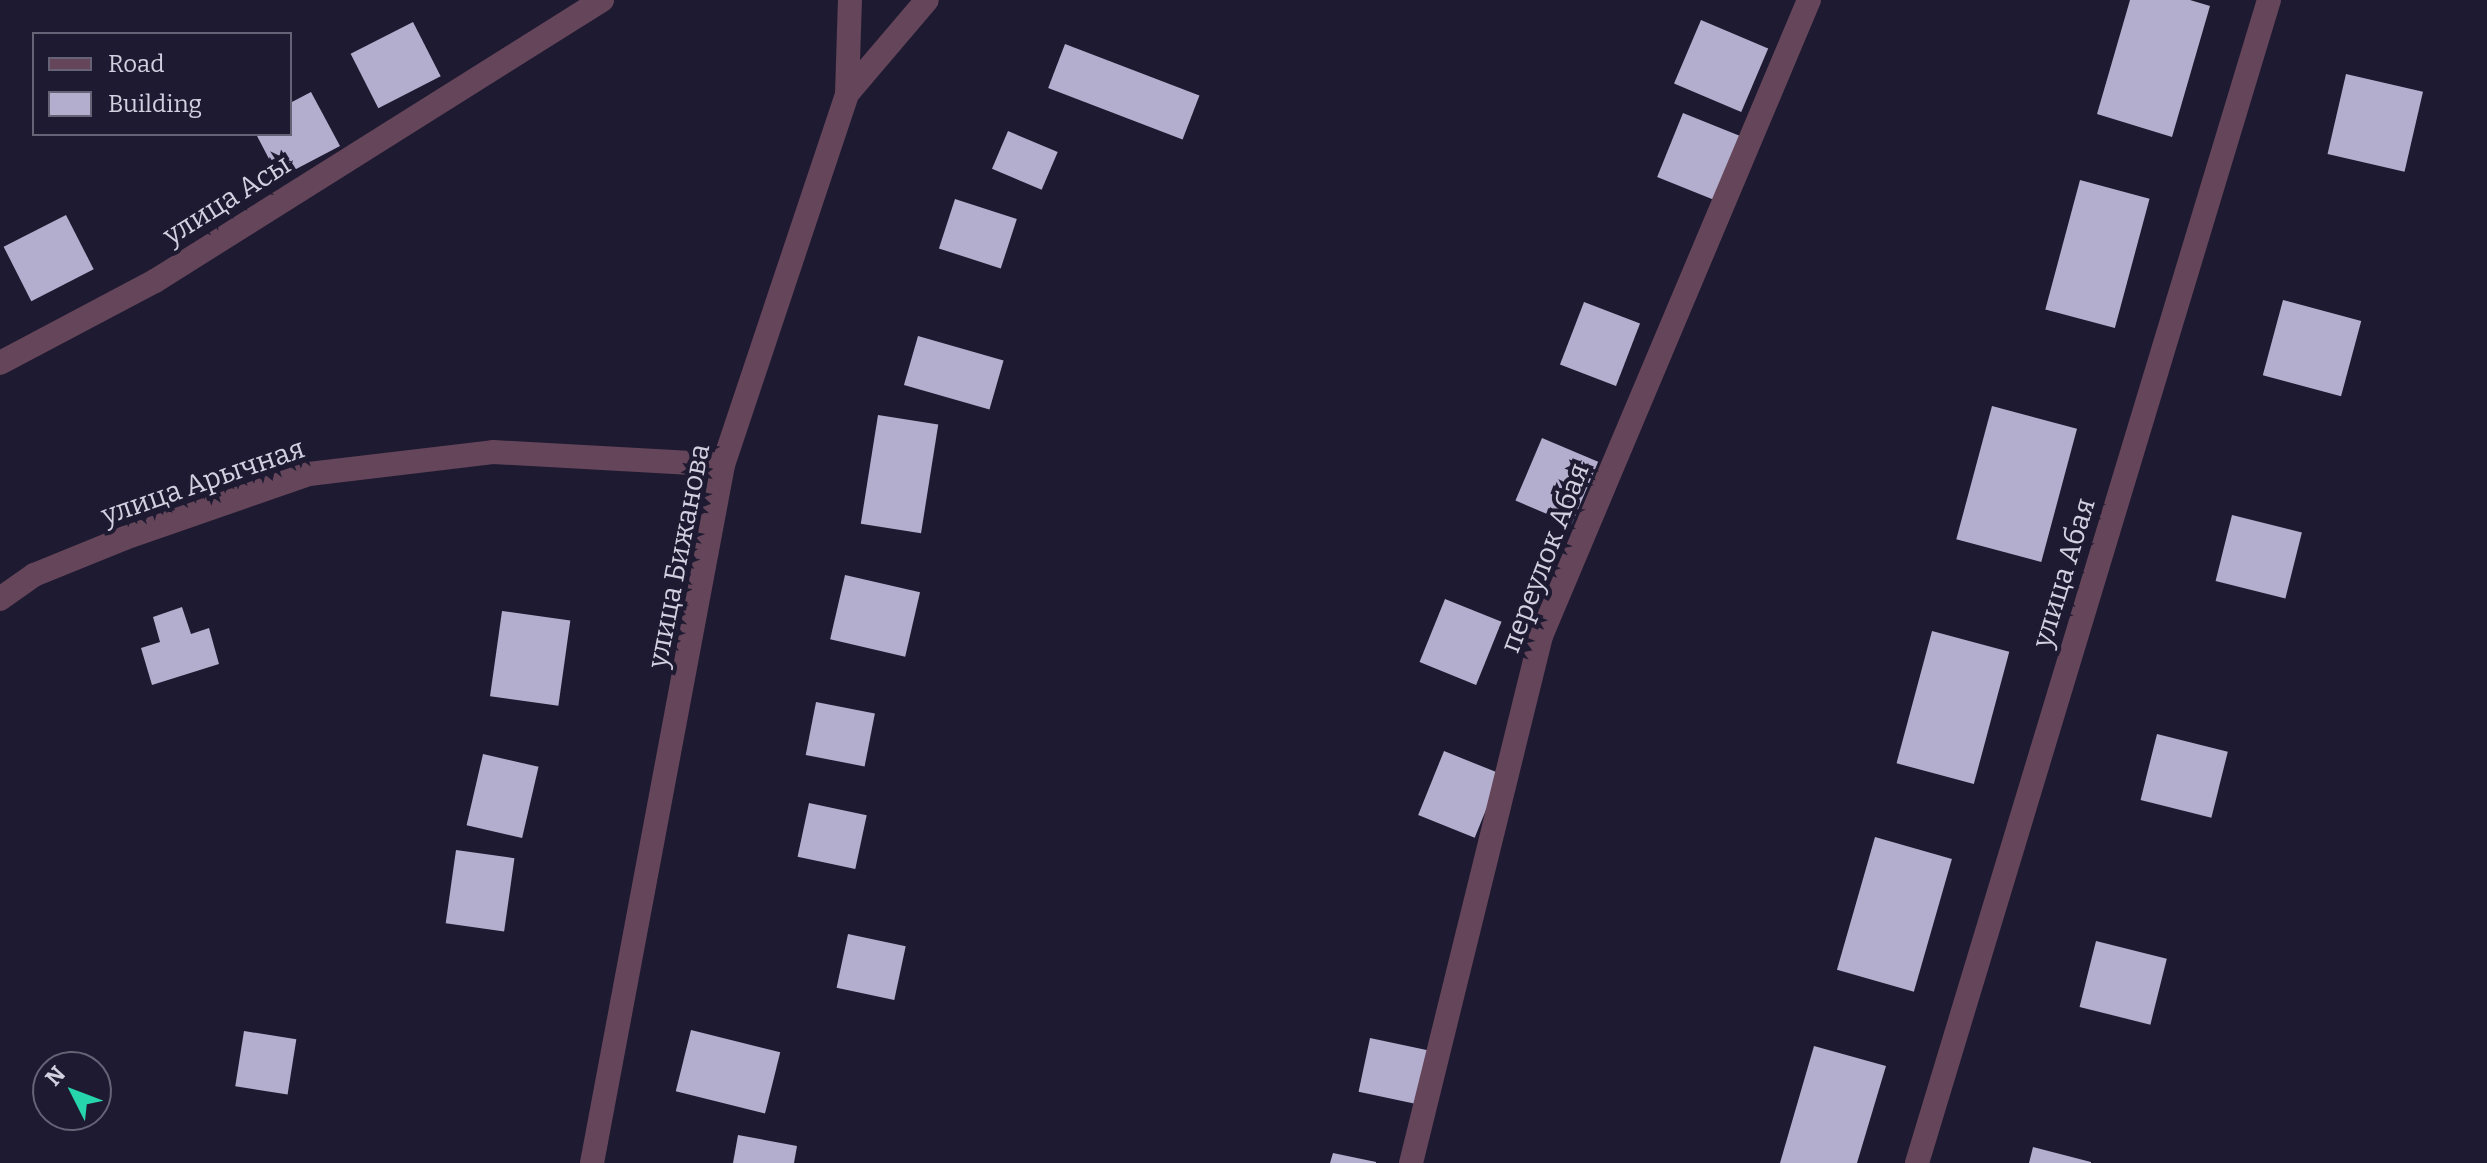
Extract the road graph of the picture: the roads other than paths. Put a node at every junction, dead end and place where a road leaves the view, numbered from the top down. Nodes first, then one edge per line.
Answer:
1 (602, 0) edge
2 (850, 0) edge
3 (927, 0) edge
4 (1809, 0) edge
5 (2269, 0) edge
6 (847, 94) junction
7 (0, 363) edge
8 (723, 465) junction
9 (0, 599) edge
10 (592, 1163) edge
11 (1411, 1163) edge
12 (1917, 1163) edge

1 - 7 street, улица Асы
2 - 6 street
3 - 6 street, улица Бижанова
4 - 11 street, переулок Абая
5 - 12 street, улица Абая
6 - 8 street, улица Бижанова
8 - 9 street, улица Арычная
8 - 10 street, улица Бижанова

